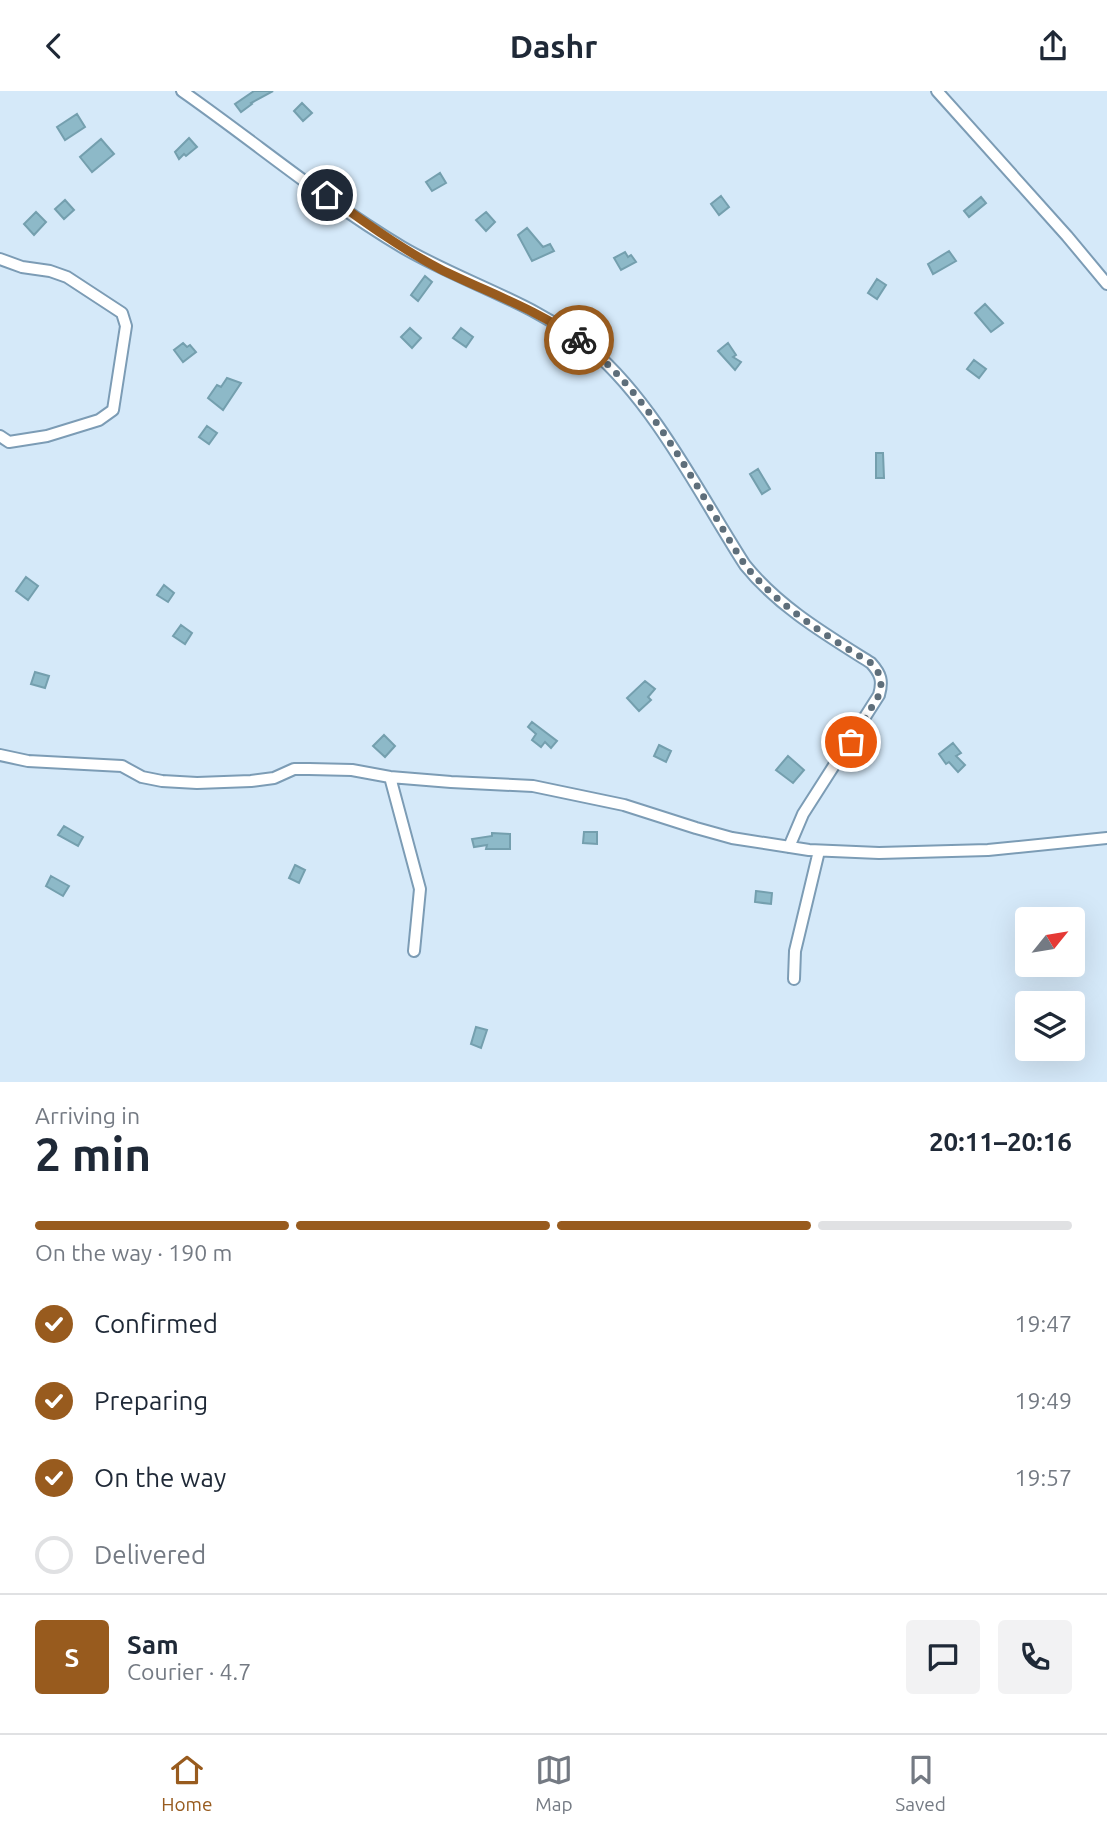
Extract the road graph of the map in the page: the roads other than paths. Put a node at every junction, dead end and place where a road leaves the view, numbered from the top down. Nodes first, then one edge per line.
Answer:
1 (182, 91) edge
2 (937, 91) edge
3 (0, 259) edge
4 (1107, 284) edge
5 (0, 436) edge
6 (0, 755) edge
7 (390, 777) junction
8 (1107, 838) edge
9 (789, 847) junction
10 (819, 851) junction
11 (414, 951) dead end
12 (794, 979) dead end

1 - 9 street
2 - 4 street
3 - 5 street
6 - 7 street
7 - 9 street
7 - 11 street
8 - 10 street
9 - 10 street
10 - 12 street

